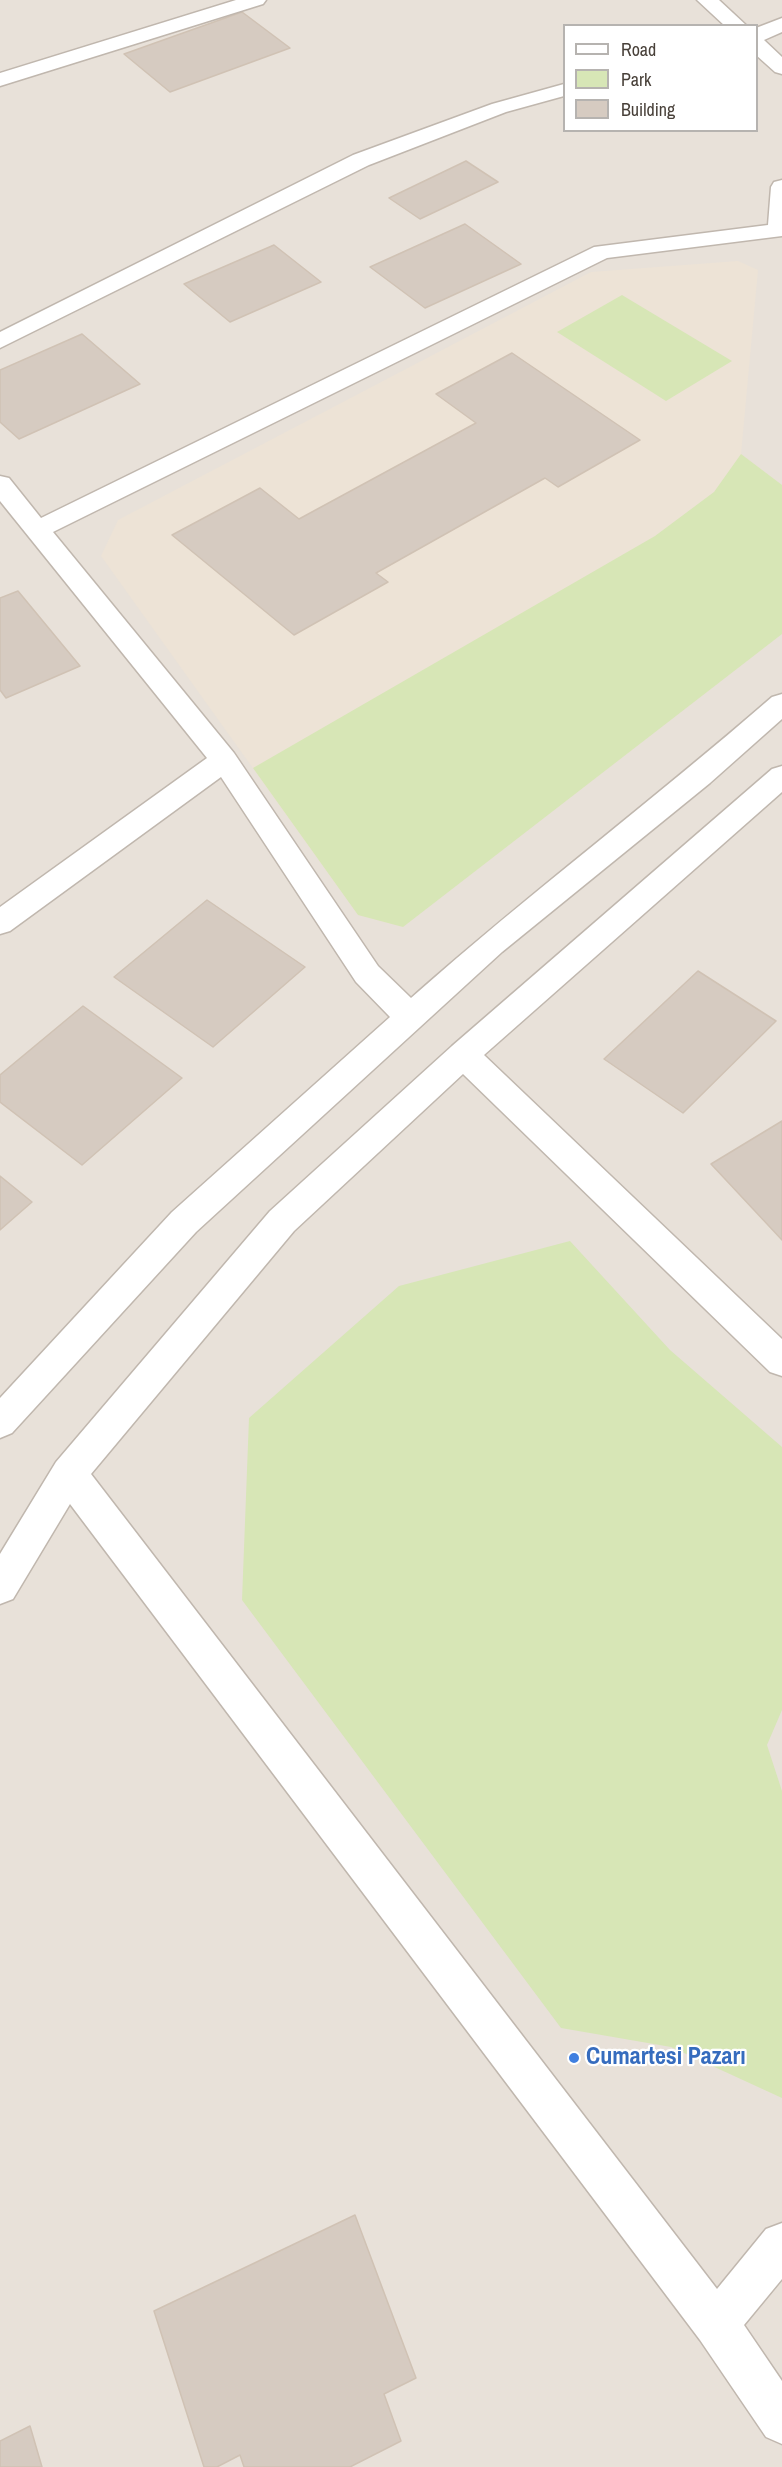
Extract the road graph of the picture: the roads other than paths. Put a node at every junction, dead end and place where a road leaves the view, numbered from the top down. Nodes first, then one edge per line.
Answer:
1 (256, 0) edge
2 (707, 0) edge
3 (734, 24) edge
4 (782, 24) edge
5 (758, 35) edge
6 (758, 45) edge
7 (782, 68) edge
8 (0, 81) edge
9 (563, 90) edge
10 (782, 187) edge
11 (781, 236) edge
12 (0, 341) edge
13 (0, 484) edge
14 (37, 530) junction
15 (782, 704) edge
16 (224, 760) junction
17 (782, 776) edge
18 (0, 923) edge
19 (410, 1017) junction
20 (463, 1055) junction
21 (782, 1361) edge
22 (0, 1422) edge
23 (69, 1474) junction
24 (0, 1587) edge
25 (782, 2245) edge
26 (716, 2324) junction
27 (782, 2421) edge

1 - 8 street
2 - 3 street
4 - 5 street
6 - 7 street
9 - 12 street
10 - 11 street
11 - 14 street
13 - 14 street
14 - 16 street
15 - 19 street
16 - 18 street
16 - 19 street
17 - 20 street
19 - 22 street
20 - 21 street
20 - 23 street
23 - 24 street
23 - 26 street
25 - 26 street
26 - 27 street

